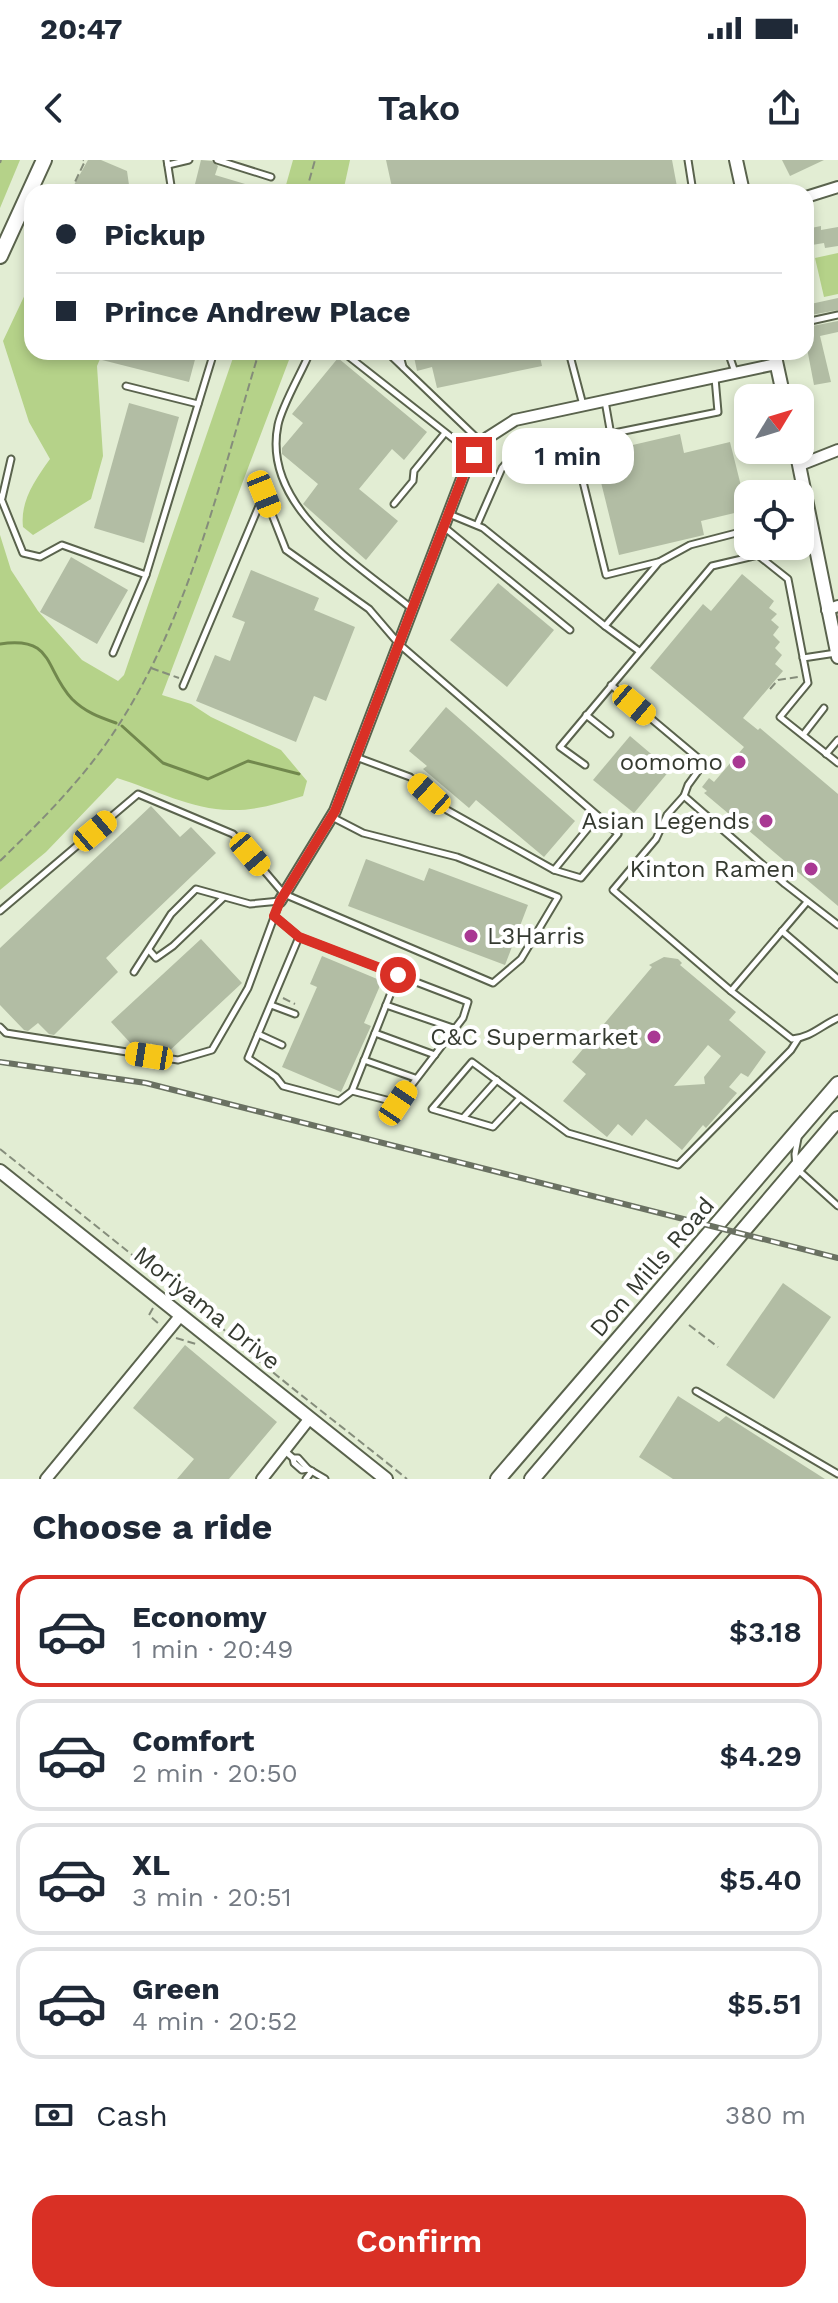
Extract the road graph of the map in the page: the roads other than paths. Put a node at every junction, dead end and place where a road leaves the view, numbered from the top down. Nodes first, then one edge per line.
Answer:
1 (44, 160) edge
2 (189, 160) edge
3 (217, 160) edge
4 (688, 160) edge
5 (736, 160) edge
6 (167, 162) edge
7 (271, 177) dead end
8 (35, 184) edge
9 (171, 184) edge
10 (692, 184) edge
11 (741, 184) edge
12 (838, 187) edge
13 (814, 194) edge
14 (24, 209) edge
15 (0, 256) edge
16 (838, 315) edge
17 (814, 320) edge
18 (212, 360) edge
19 (306, 360) edge
20 (353, 360) edge
21 (395, 360) edge
22 (401, 360) edge
23 (571, 360) edge
24 (731, 360) edge
25 (770, 360) edge
26 (775, 360) edge
27 (403, 368) junction
28 (735, 373) junction
29 (715, 378) junction
30 (781, 384) edge
31 (126, 386) dead end
32 (605, 401) junction
33 (198, 404) junction
34 (583, 406) junction
35 (445, 433) junction
36 (611, 435) junction
37 (573, 441) junction
38 (483, 444) junction
39 (838, 450) edge
40 (474, 455) junction
41 (11, 459) dead end
42 (800, 465) joint
43 (801, 480) edge
44 (1, 498) edge
45 (394, 504) dead end
46 (449, 514) junction
47 (477, 525) junction
48 (444, 527) junction
49 (734, 534) edge
50 (814, 549) edge
51 (738, 560) edge
52 (765, 560) edge
53 (659, 562) junction
54 (146, 575) junction
55 (832, 608) edge
56 (412, 609) junction
57 (605, 626) junction
58 (570, 630) dead end
59 (399, 644) junction
60 (639, 651) junction
61 (113, 653) dead end
62 (838, 654) edge
63 (803, 658) junction
64 (184, 683) road end
65 (611, 685) junction
66 (824, 708) dead end
67 (586, 715) junction
68 (610, 734) dead end
69 (803, 735) junction
70 (838, 740) edge
71 (826, 754) junction
72 (355, 757) junction
73 (838, 763) edge
74 (585, 765) dead end
75 (684, 796) junction
76 (598, 816) junction
77 (331, 817) junction
78 (554, 870) junction
79 (224, 897) junction
80 (282, 898) junction
81 (807, 902) junction
82 (0, 911) edge
83 (274, 916) junction
84 (838, 925) edge
85 (782, 931) junction
86 (299, 937) junction
87 (149, 950) junction
88 (134, 972) dead end
89 (398, 975) junction
90 (838, 979) edge
91 (731, 991) junction
92 (271, 1005) junction
93 (386, 1005) junction
94 (295, 1014) dead end
95 (837, 1019) edge
96 (0, 1027) edge
97 (453, 1029) junction
98 (375, 1033) junction
99 (258, 1034) junction
100 (798, 1039) junction
101 (282, 1045) dead end
102 (435, 1055) junction
103 (364, 1060) junction
104 (415, 1078) junction
105 (497, 1080) junction
106 (838, 1084) edge
107 (352, 1091) junction
108 (520, 1098) junction
109 (463, 1118) junction
110 (838, 1119) edge
111 (801, 1126) junction
112 (796, 1168) junction
113 (0, 1171) edge
114 (838, 1206) edge
115 (181, 1315) junction
116 (696, 1391) dead end
117 (310, 1418) junction
118 (289, 1454) junction
119 (310, 1470) junction
120 (838, 1474) edge
121 (46, 1479) edge
122 (262, 1479) edge
123 (306, 1479) edge
124 (325, 1479) edge
125 (386, 1479) edge
126 (498, 1479) edge
127 (532, 1479) edge

1 - 8 main road
2 - 6 lane
3 - 7 lane
4 - 10 lane
5 - 11 street
6 - 9 lane
12 - 13 street
14 - 15 main road
16 - 17 lane
18 - 33 lane
19 - 56 lane
20 - 35 lane
21 - 27 lane
22 - 27 lane
23 - 34 lane
24 - 28 lane
25 - 28 street
26 - 30 street
27 - 38 lane
28 - 29 street
29 - 32 street
29 - 36 lane
31 - 33 lane
32 - 34 street
32 - 36 lane
33 - 54 lane
34 - 38 street
35 - 40 lane
35 - 45 lane
36 - 37 lane
37 - 47 lane
37 - 53 lane
38 - 40 street
39 - 42 street
40 - 46 street
41 - 44 lane
42 - 43 street
44 - 54 lane
46 - 47 lane
46 - 48 street
47 - 57 lane
48 - 56 street
48 - 58 lane
49 - 53 lane
50 - 55 street
51 - 60 lane
52 - 63 lane
53 - 57 lane
54 - 61 lane
55 - 62 street
56 - 59 street
57 - 60 lane
59 - 64 lane
59 - 72 street
59 - 76 lane
60 - 65 lane
62 - 63 lane
63 - 69 lane
65 - 67 lane
65 - 75 lane
66 - 69 lane
67 - 68 lane
67 - 74 lane
69 - 71 lane
70 - 71 lane
71 - 73 lane
72 - 77 street
72 - 78 lane
75 - 81 lane
75 - 91 lane
76 - 78 lane
76 - 78 lane
77 - 80 street
77 - 80 lane
79 - 80 lane
79 - 87 lane
79 - 87 lane
80 - 82 lane
80 - 83 lane
81 - 84 lane
81 - 85 lane
83 - 86 lane
83 - 96 lane
85 - 90 lane
85 - 91 lane
86 - 89 lane
86 - 92 lane
87 - 88 lane
89 - 93 lane
89 - 97 lane
91 - 100 lane
92 - 94 lane
92 - 99 lane
93 - 97 lane
93 - 98 lane
95 - 100 lane
97 - 102 lane
98 - 102 lane
98 - 103 lane
99 - 101 lane
99 - 107 lane
100 - 108 lane
102 - 104 lane
103 - 104 lane
103 - 107 lane
104 - 107 lane
105 - 108 lane
105 - 109 lane
105 - 109 lane
106 - 111 main road, Don Mills Road
108 - 109 lane
110 - 112 main road, Don Mills Road
111 - 112 lane
111 - 126 main road, Don Mills Road
112 - 114 lane
112 - 127 main road, Don Mills Road
113 - 115 street, Moriyama Drive
115 - 117 street, Moriyama Drive
115 - 121 street
116 - 120 lane
117 - 118 street
117 - 125 street, Moriyama Drive
118 - 119 lane
118 - 122 street
119 - 123 lane
119 - 124 lane

